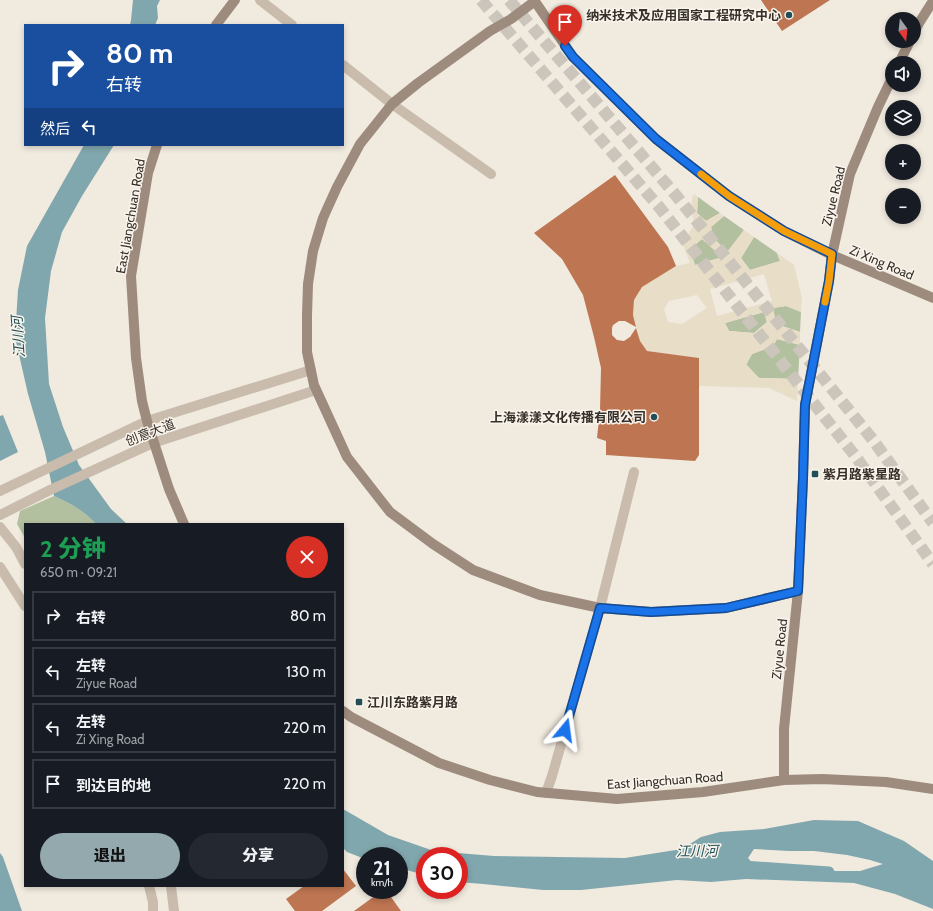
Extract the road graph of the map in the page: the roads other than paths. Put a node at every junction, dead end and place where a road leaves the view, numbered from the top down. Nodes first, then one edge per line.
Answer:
1 (235, 0) edge
2 (260, 0) edge
3 (534, 1) edge
4 (933, 1) edge
5 (921, 19) edge
6 (217, 24) edge
7 (291, 24) edge
8 (344, 66) edge
9 (885, 92) edge
10 (392, 104) junction
11 (157, 146) edge
12 (490, 174) dead end
13 (832, 254) junction
14 (933, 298) edge
15 (311, 370) junction
16 (316, 390) junction
17 (147, 421) junction
18 (153, 443) junction
19 (634, 472) dead end
20 (0, 491) edge
21 (0, 515) edge
22 (184, 523) edge
23 (0, 527) edge
24 (24, 562) edge
25 (0, 567) edge
26 (798, 591) junction
27 (24, 604) edge
28 (600, 608) junction
29 (344, 712) edge
30 (784, 780) junction
31 (933, 789) edge
32 (546, 793) junction
33 (149, 887) edge
34 (170, 887) edge
35 (154, 911) edge
36 (174, 911) edge

1 - 6 street
2 - 7 street
3 - 10 street
3 - 13 street, Zi Xing Road
4 - 5 street
8 - 10 street
9 - 13 street, Ziyue Road
10 - 12 street
10 - 15 street
11 - 17 street, East Jiangchuan Road
13 - 14 street, Zi Xing Road
13 - 26 street, Ziyue Road
15 - 16 street
15 - 17 street
16 - 18 street, 创意大道
16 - 28 street
17 - 18 street, East Jiangchuan Road
17 - 20 street
18 - 21 street, 创意大道
18 - 22 street, East Jiangchuan Road
19 - 28 street
23 - 24 street
25 - 27 street
26 - 28 street
26 - 30 street, Ziyue Road
28 - 32 street
29 - 32 street, East Jiangchuan Road
30 - 31 street, East Jiangchuan Road
30 - 32 street, East Jiangchuan Road
33 - 35 street
34 - 36 street

